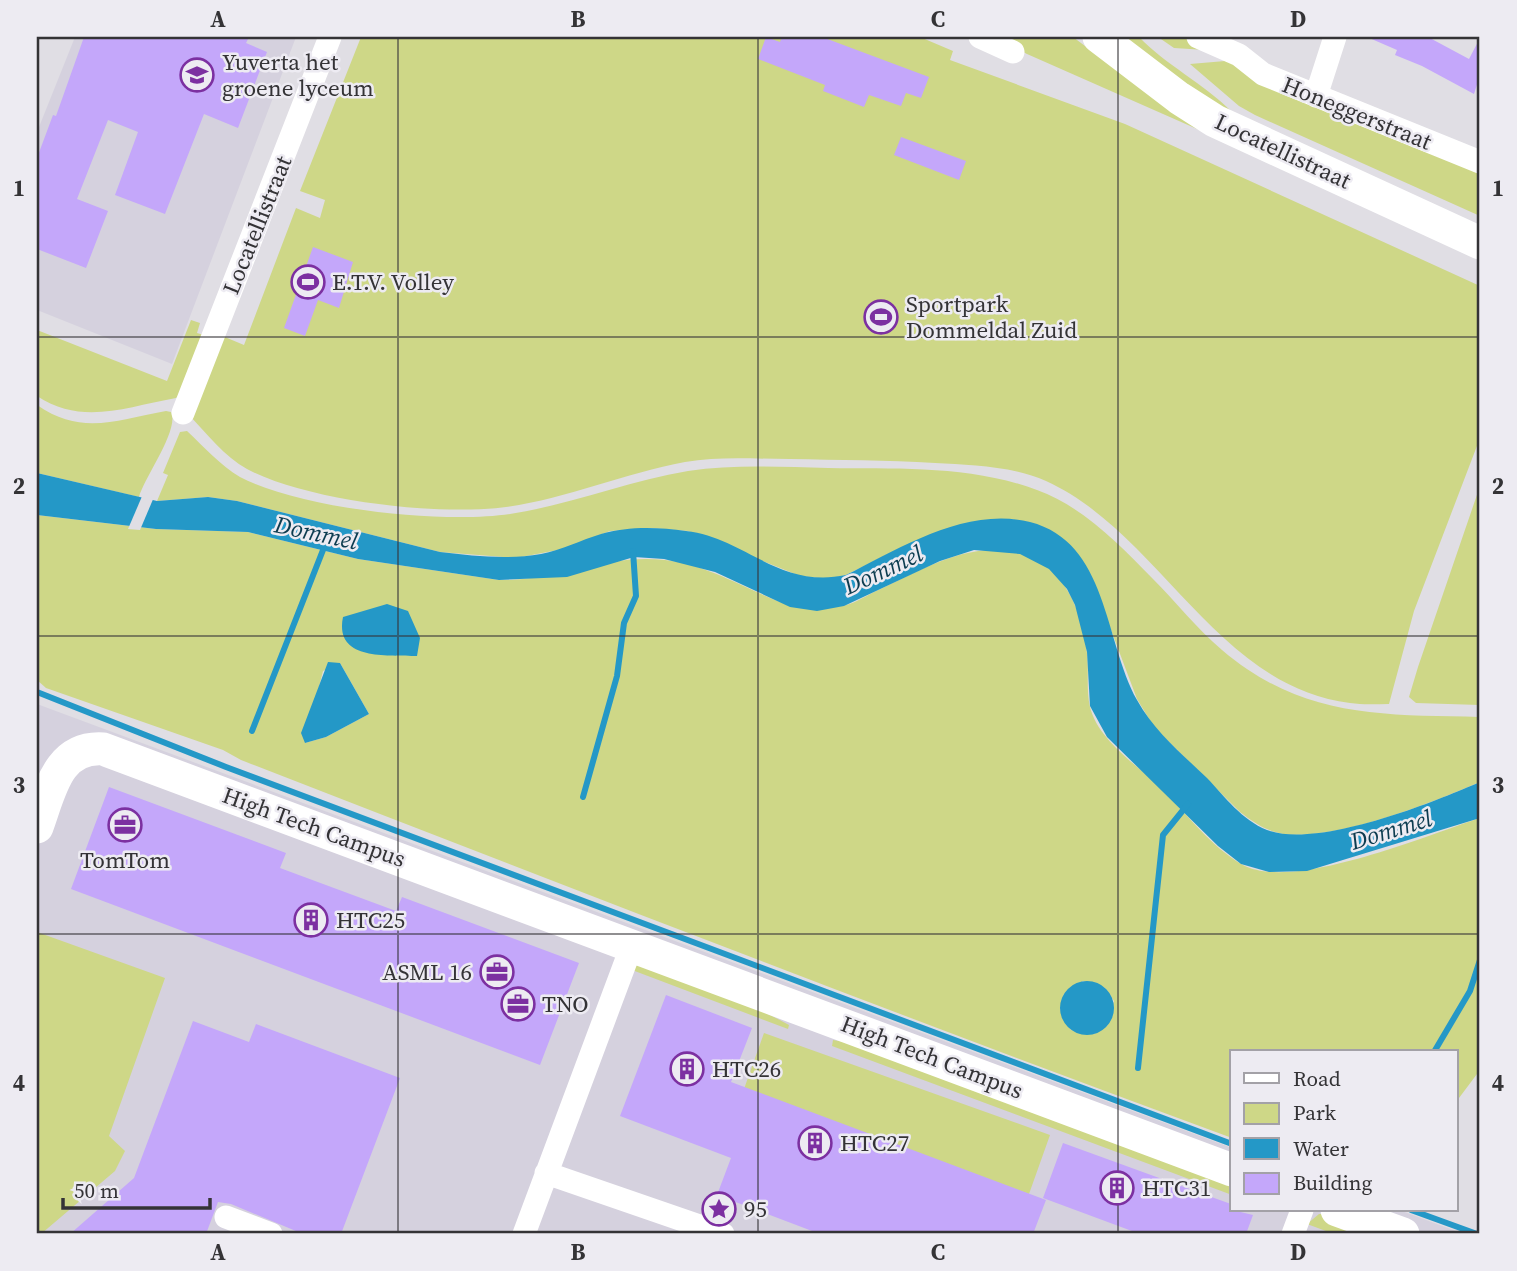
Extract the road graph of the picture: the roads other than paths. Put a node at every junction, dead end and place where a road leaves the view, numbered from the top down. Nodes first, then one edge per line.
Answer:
1 (330, 37) edge
2 (980, 37) edge
3 (1099, 37) edge
4 (1198, 37) edge
5 (1335, 37) edge
6 (1013, 52) dead end
7 (1317, 96) junction
8 (1480, 162) edge
9 (1480, 243) edge
10 (183, 413) dead end
11 (37, 827) edge
12 (632, 945) junction
13 (1230, 1169) edge
14 (546, 1173) junction
15 (1301, 1212) edge
16 (1342, 1212) edge
17 (226, 1217) dead end
18 (271, 1234) edge
19 (524, 1234) edge
20 (723, 1234) edge
21 (1293, 1234) edge
22 (1403, 1234) edge

1 - 10 street, Locatellistraat
2 - 6 street
3 - 9 street, Locatellistraat
4 - 7 street, Honeggerstraat
5 - 7 street
7 - 8 street, Honeggerstraat
11 - 12 street, High Tech Campus
12 - 13 street, High Tech Campus
12 - 14 street
14 - 19 street
14 - 20 street
15 - 21 street
16 - 22 street
17 - 18 street

